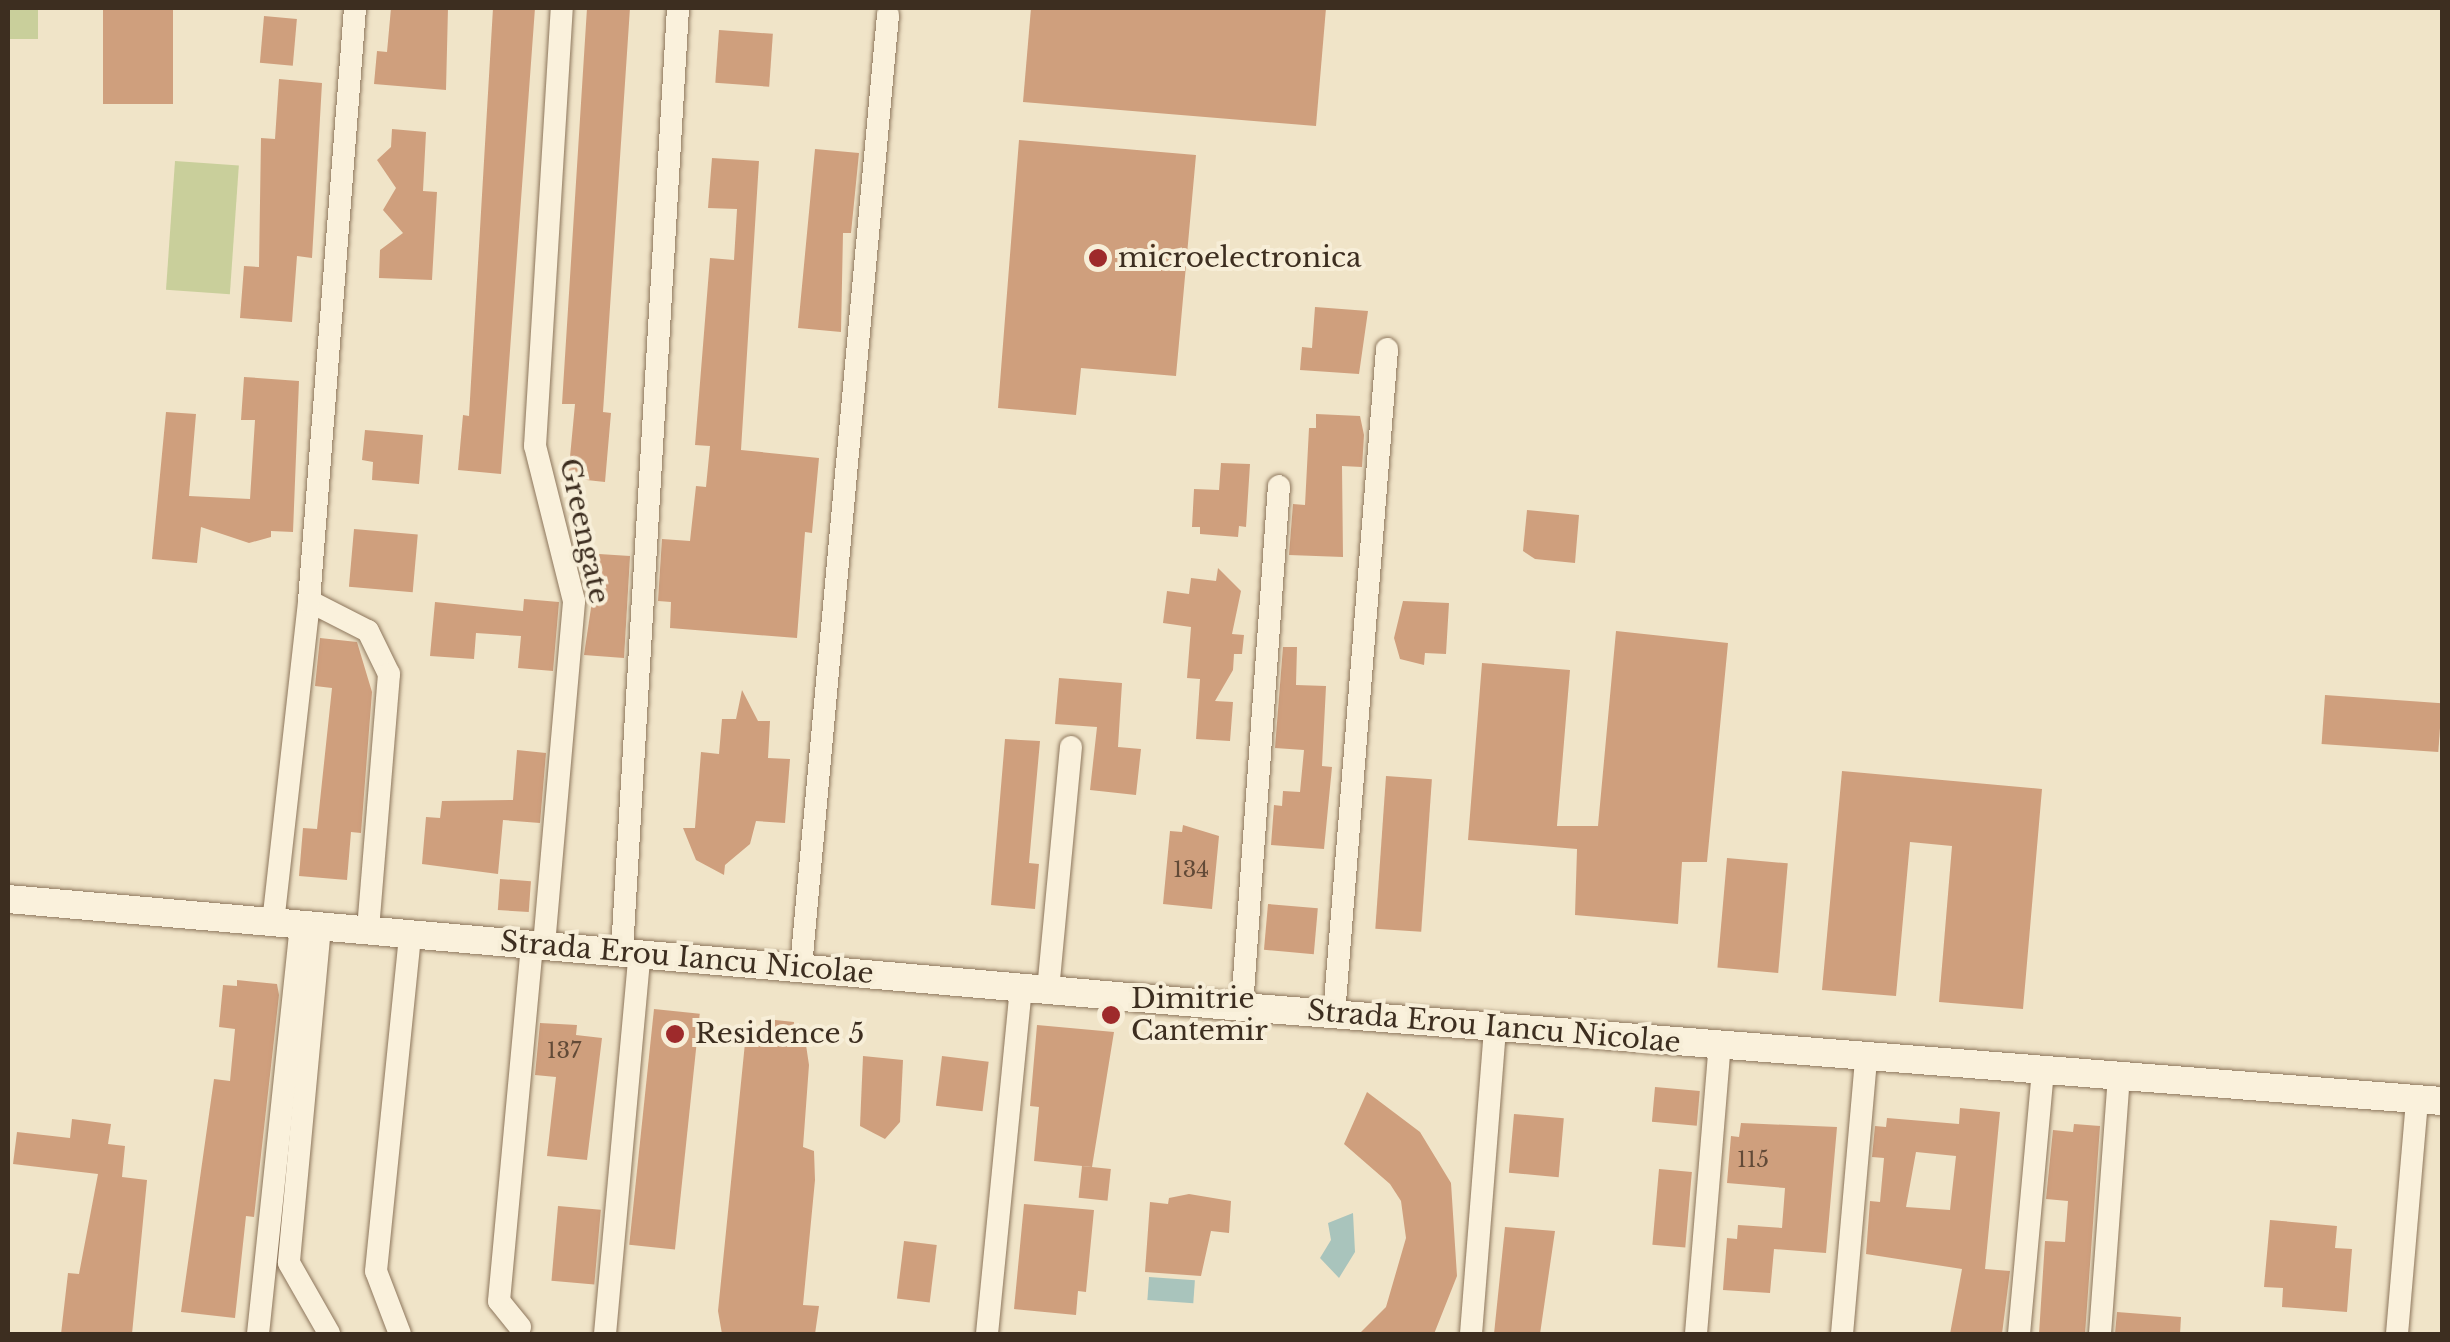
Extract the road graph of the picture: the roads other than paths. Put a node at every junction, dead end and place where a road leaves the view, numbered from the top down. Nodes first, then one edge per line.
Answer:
1 (356, 8) edge
2 (562, 8) edge
3 (678, 8) edge
4 (888, 15) dead end
5 (1387, 350) dead end
6 (1278, 486) dead end
7 (310, 600) junction
8 (1071, 747) dead end
9 (8, 898) edge
10 (298, 925) junction
11 (368, 931) junction
12 (410, 935) junction
13 (538, 945) junction
14 (631, 952) junction
15 (801, 967) junction
16 (1034, 989) junction
17 (1242, 1008) junction
18 (1334, 1014) junction
19 (1496, 1027) junction
20 (1720, 1045) junction
21 (1866, 1057) junction
22 (2042, 1071) junction
23 (2120, 1078) junction
24 (2430, 1100) edge
25 (520, 1327) dead end
26 (329, 1333) edge
27 (258, 1334) edge
28 (400, 1334) edge
29 (605, 1334) edge
30 (986, 1334) edge
31 (1470, 1334) edge
32 (1696, 1334) edge
33 (1842, 1334) edge
34 (2019, 1334) edge
35 (2100, 1334) edge
36 (2397, 1334) edge

1 - 7 street
2 - 13 street, Greengate
3 - 14 street
4 - 15 street
5 - 18 street
6 - 17 street
7 - 10 street
7 - 11 street
8 - 16 street
9 - 10 street, Strada Erou Iancu Nicolae
10 - 11 street, Strada Erou Iancu Nicolae
10 - 26 street
10 - 27 street
11 - 12 street, Strada Erou Iancu Nicolae
12 - 13 street, Strada Erou Iancu Nicolae
12 - 28 street
13 - 14 street, Strada Erou Iancu Nicolae
13 - 25 street, Greengate
14 - 15 street, Strada Erou Iancu Nicolae
14 - 29 street
15 - 16 street, Strada Erou Iancu Nicolae
16 - 17 street, Strada Erou Iancu Nicolae
16 - 30 street
17 - 18 street, Strada Erou Iancu Nicolae
18 - 19 street, Strada Erou Iancu Nicolae
19 - 20 street, Strada Erou Iancu Nicolae
19 - 31 street
20 - 21 street, Strada Erou Iancu Nicolae
20 - 32 street
21 - 22 street, Strada Erou Iancu Nicolae
21 - 33 street
22 - 23 street, Strada Erou Iancu Nicolae
22 - 34 street
23 - 24 street, Strada Erou Iancu Nicolae
23 - 35 street
24 - 36 street

